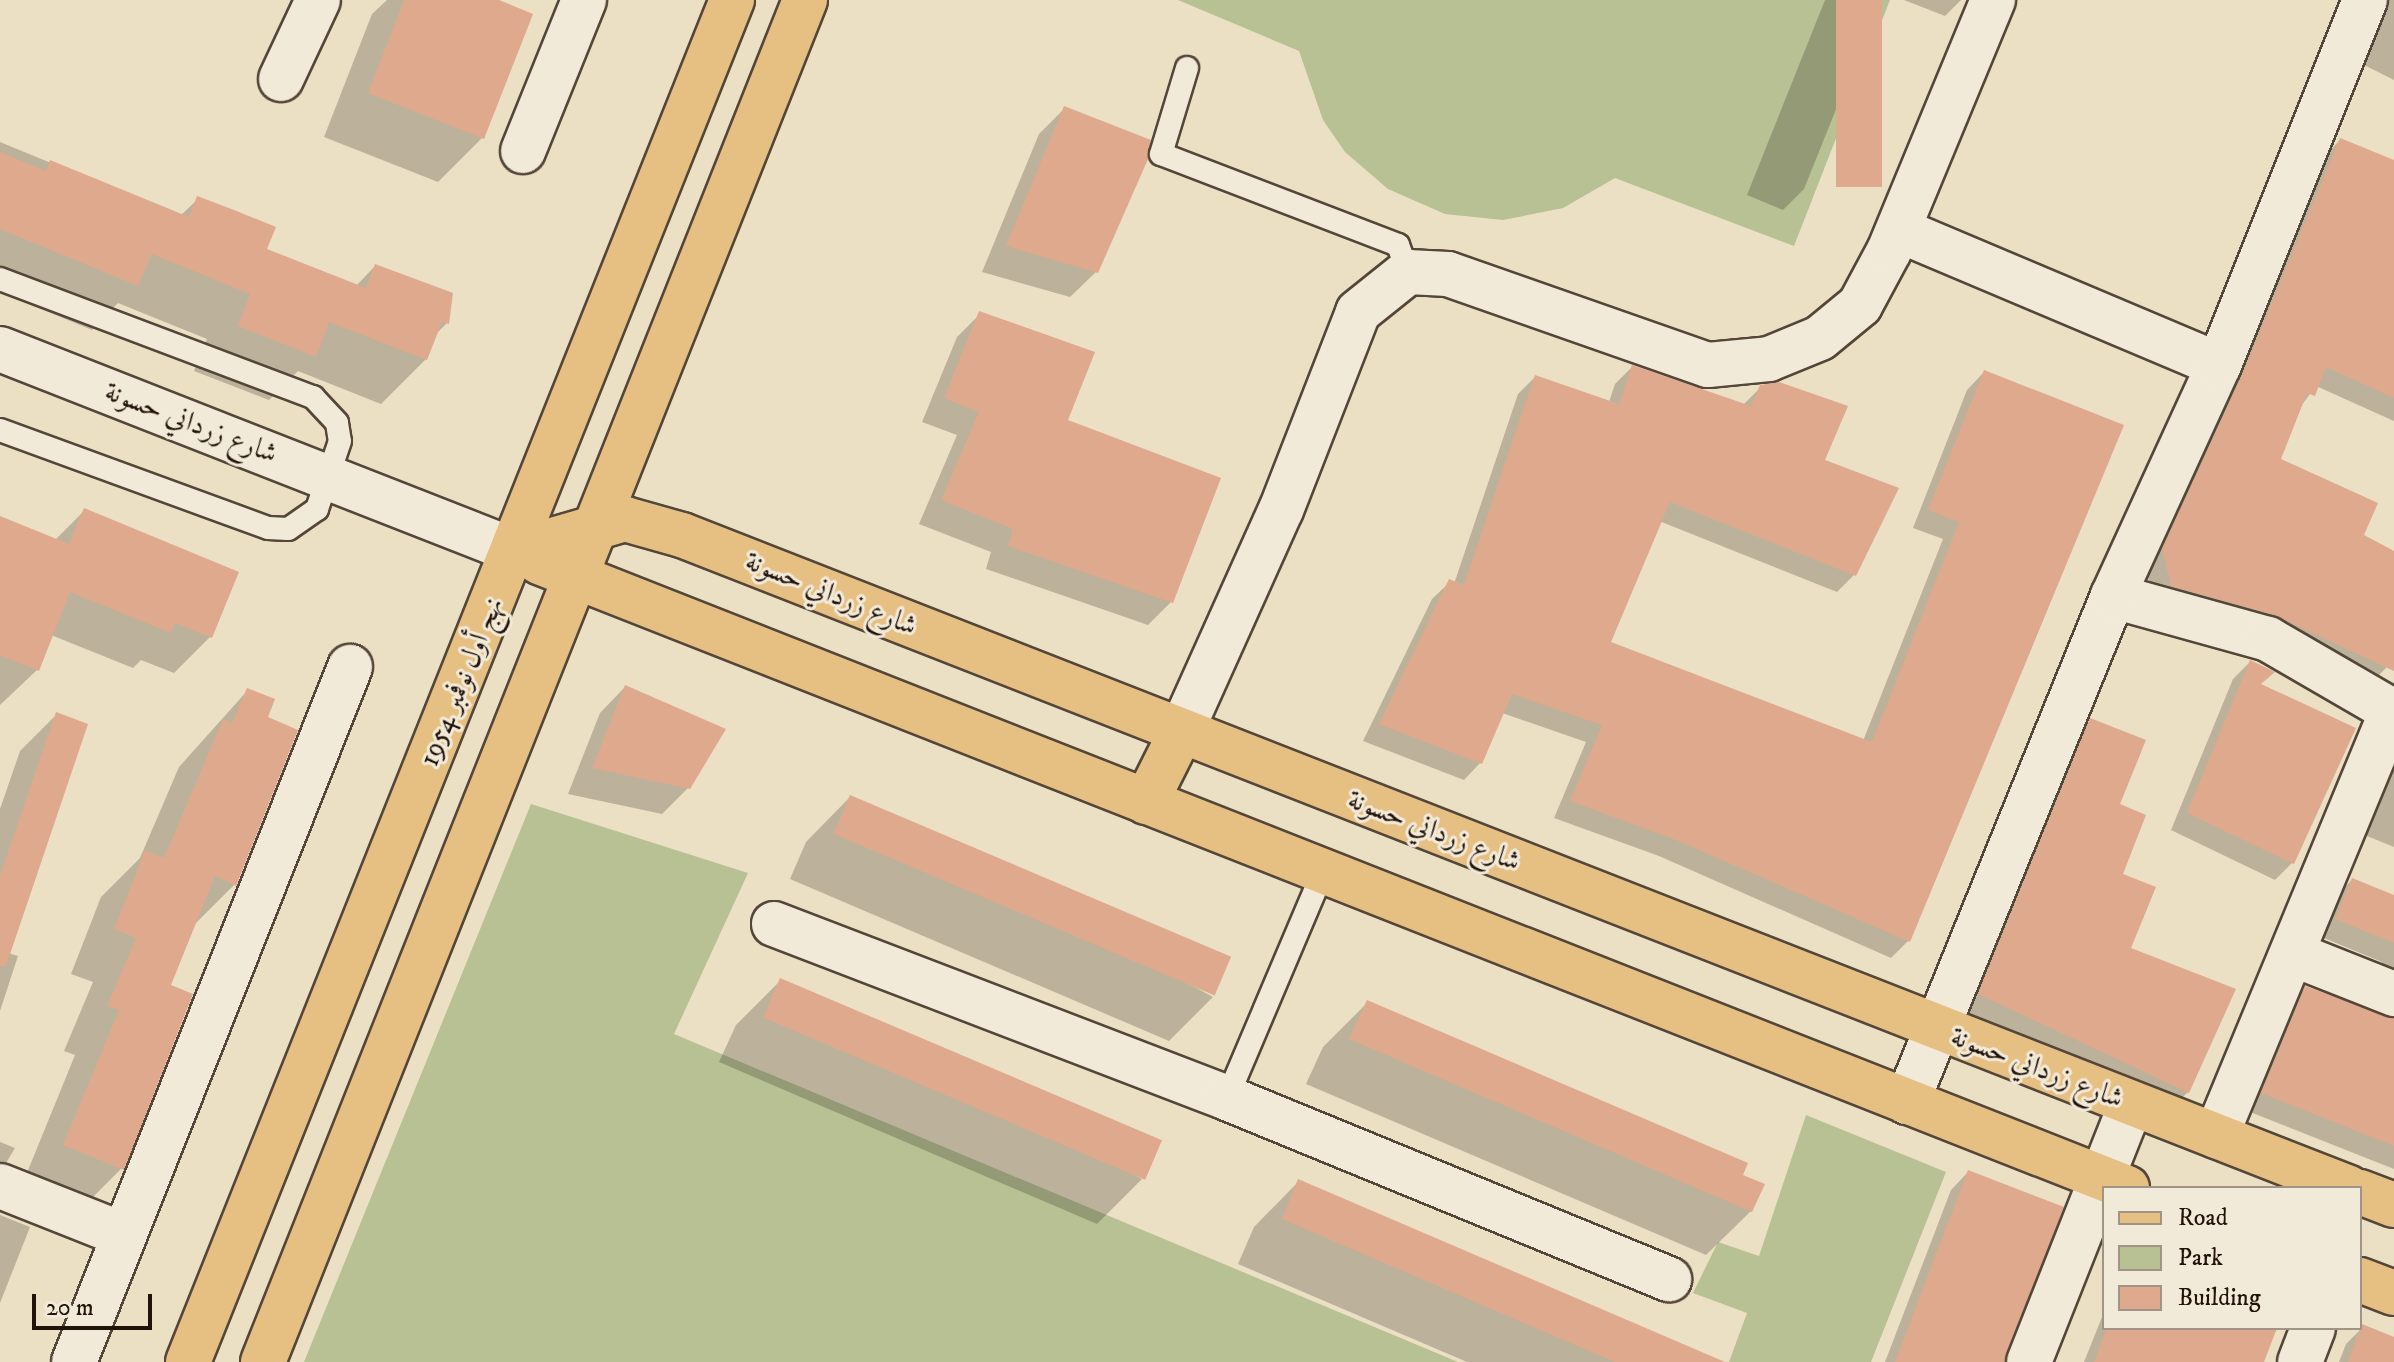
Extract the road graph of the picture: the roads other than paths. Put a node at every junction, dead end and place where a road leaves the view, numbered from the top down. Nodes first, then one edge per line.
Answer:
1 (318, 0) edge
2 (584, 0) edge
3 (732, 0) edge
4 (805, 0) edge
5 (1993, 0) edge
6 (2365, 0) edge
7 (1187, 68) dead end
8 (281, 79) dead end
9 (523, 151) dead end
10 (1899, 230) junction
11 (1408, 272) junction
12 (0, 279) edge
13 (0, 349) edge
14 (2219, 365) junction
15 (0, 430) edge
16 (332, 477) junction
17 (601, 522) junction
18 (515, 551) junction
19 (577, 578) junction
20 (2113, 596) junction
21 (350, 667) dead end
22 (2393, 712) edge
23 (1181, 732) junction
24 (1146, 802) junction
25 (1323, 872) junction
26 (774, 924) dead end
27 (2293, 954) junction
28 (2394, 994) edge
29 (1935, 1028) junction
30 (1227, 1098) junction
31 (1907, 1102) junction
32 (2131, 1105) junction
33 (2216, 1136) junction
34 (2114, 1183) edge
35 (0, 1186) edge
36 (2344, 1186) edge
37 (2362, 1193) edge
38 (2394, 1205) edge
39 (2102, 1208) edge
40 (124, 1235) junction
41 (1669, 1279) dead end
42 (2362, 1281) edge
43 (2394, 1293) edge
44 (2312, 1330) edge
45 (74, 1362) edge
46 (188, 1362) edge
47 (263, 1362) edge
48 (2029, 1362) edge
49 (2300, 1362) edge

1 - 8 street
2 - 9 street
3 - 18 main road, نهج أول نوفمبر 1954
4 - 17 main road
5 - 10 street
6 - 14 street
7 - 11 lane
10 - 11 street
10 - 14 street
11 - 23 street
12 - 16 lane
13 - 16 street, شارع زرداني حسونة
14 - 20 street
15 - 16 lane
16 - 18 street, شارع زرداني حسونة
17 - 18 main road, شارع زرداني حسونة
17 - 19 main road
17 - 23 main road, شارع زرداني حسونة
18 - 19 main road, شارع زرداني حسونة
18 - 46 main road, نهج أول نوفمبر 1954
19 - 24 main road, شارع زرداني حسونة
19 - 47 main road
20 - 22 street
20 - 29 street
21 - 40 street
22 - 27 street
23 - 24 main road
23 - 29 main road, شارع زرداني حسونة
24 - 25 main road, شارع زرداني حسونة
25 - 30 lane
25 - 31 main road, شارع زرداني حسونة
26 - 30 street
27 - 28 street
27 - 33 street
29 - 31 street
29 - 32 main road, شارع زرداني حسونة
30 - 41 street
31 - 34 main road, شارع زرداني حسونة
32 - 33 main road, شارع زرداني حسونة
32 - 34 street
33 - 36 main road, شارع زرداني حسونة
35 - 40 street
37 - 38 main road
39 - 48 street
40 - 45 street
42 - 43 main road
44 - 49 street

